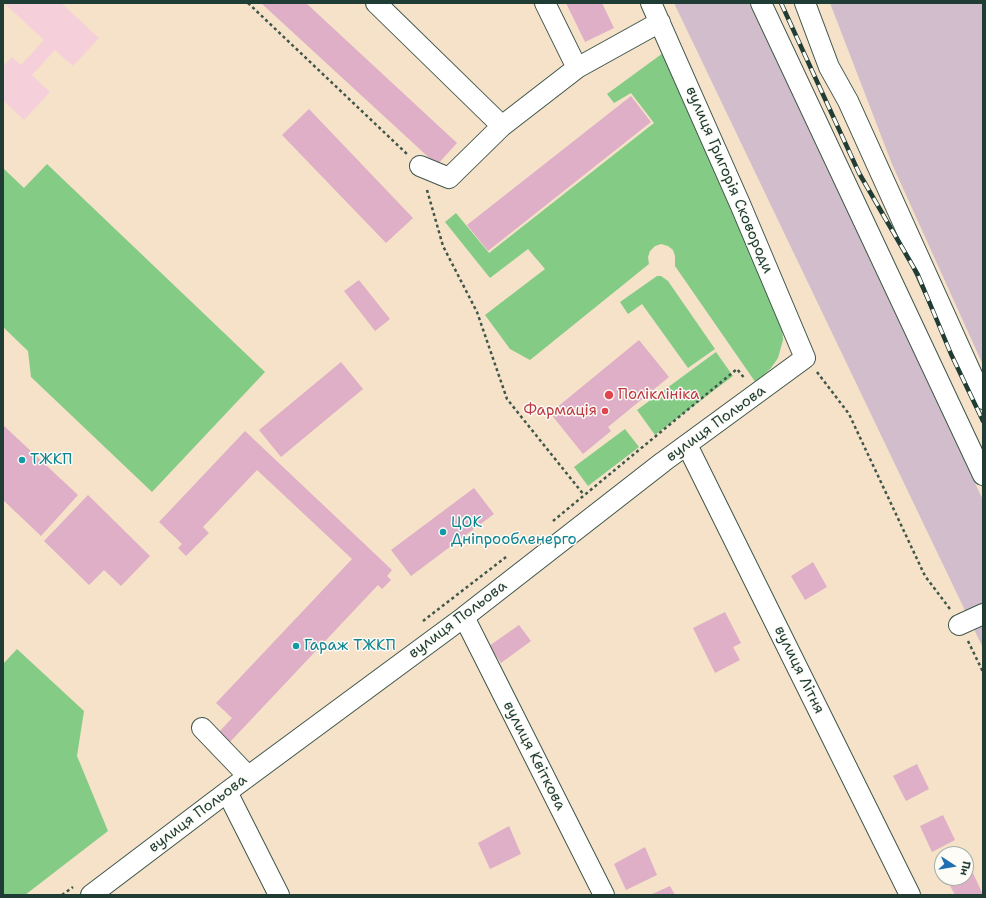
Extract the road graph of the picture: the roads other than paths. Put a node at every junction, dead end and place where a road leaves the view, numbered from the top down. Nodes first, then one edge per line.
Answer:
1 (376, 3) edge
2 (545, 3) edge
3 (651, 3) edge
4 (761, 3) edge
5 (806, 3) edge
6 (660, 22) junction
7 (577, 68) junction
8 (502, 126) junction
9 (420, 166) road end
10 (805, 358) joint
11 (983, 400) edge
12 (687, 445) junction
13 (983, 475) edge
14 (983, 614) edge
15 (464, 617) junction
16 (959, 625) road end
17 (202, 728) dead end
18 (248, 776) junction
19 (227, 792) junction
20 (83, 890) edge
21 (279, 895) edge
22 (604, 895) edge
23 (910, 895) edge

1 - 8 street
2 - 7 street
3 - 6 street, вулиця Григорія Сковороди
4 - 13 street
5 - 11 street
6 - 7 street
6 - 10 street, вулиця Григорія Сковороди
7 - 8 street
8 - 9 street
10 - 12 street, вулиця Польова
12 - 15 street, вулиця Польова
12 - 23 street, вулиця Літня
14 - 16 street
15 - 18 street, вулиця Польова
15 - 22 street, вулиця Квіткова
17 - 18 street
18 - 19 street, вулиця Польова
19 - 20 street, вулиця Польова
19 - 21 street

